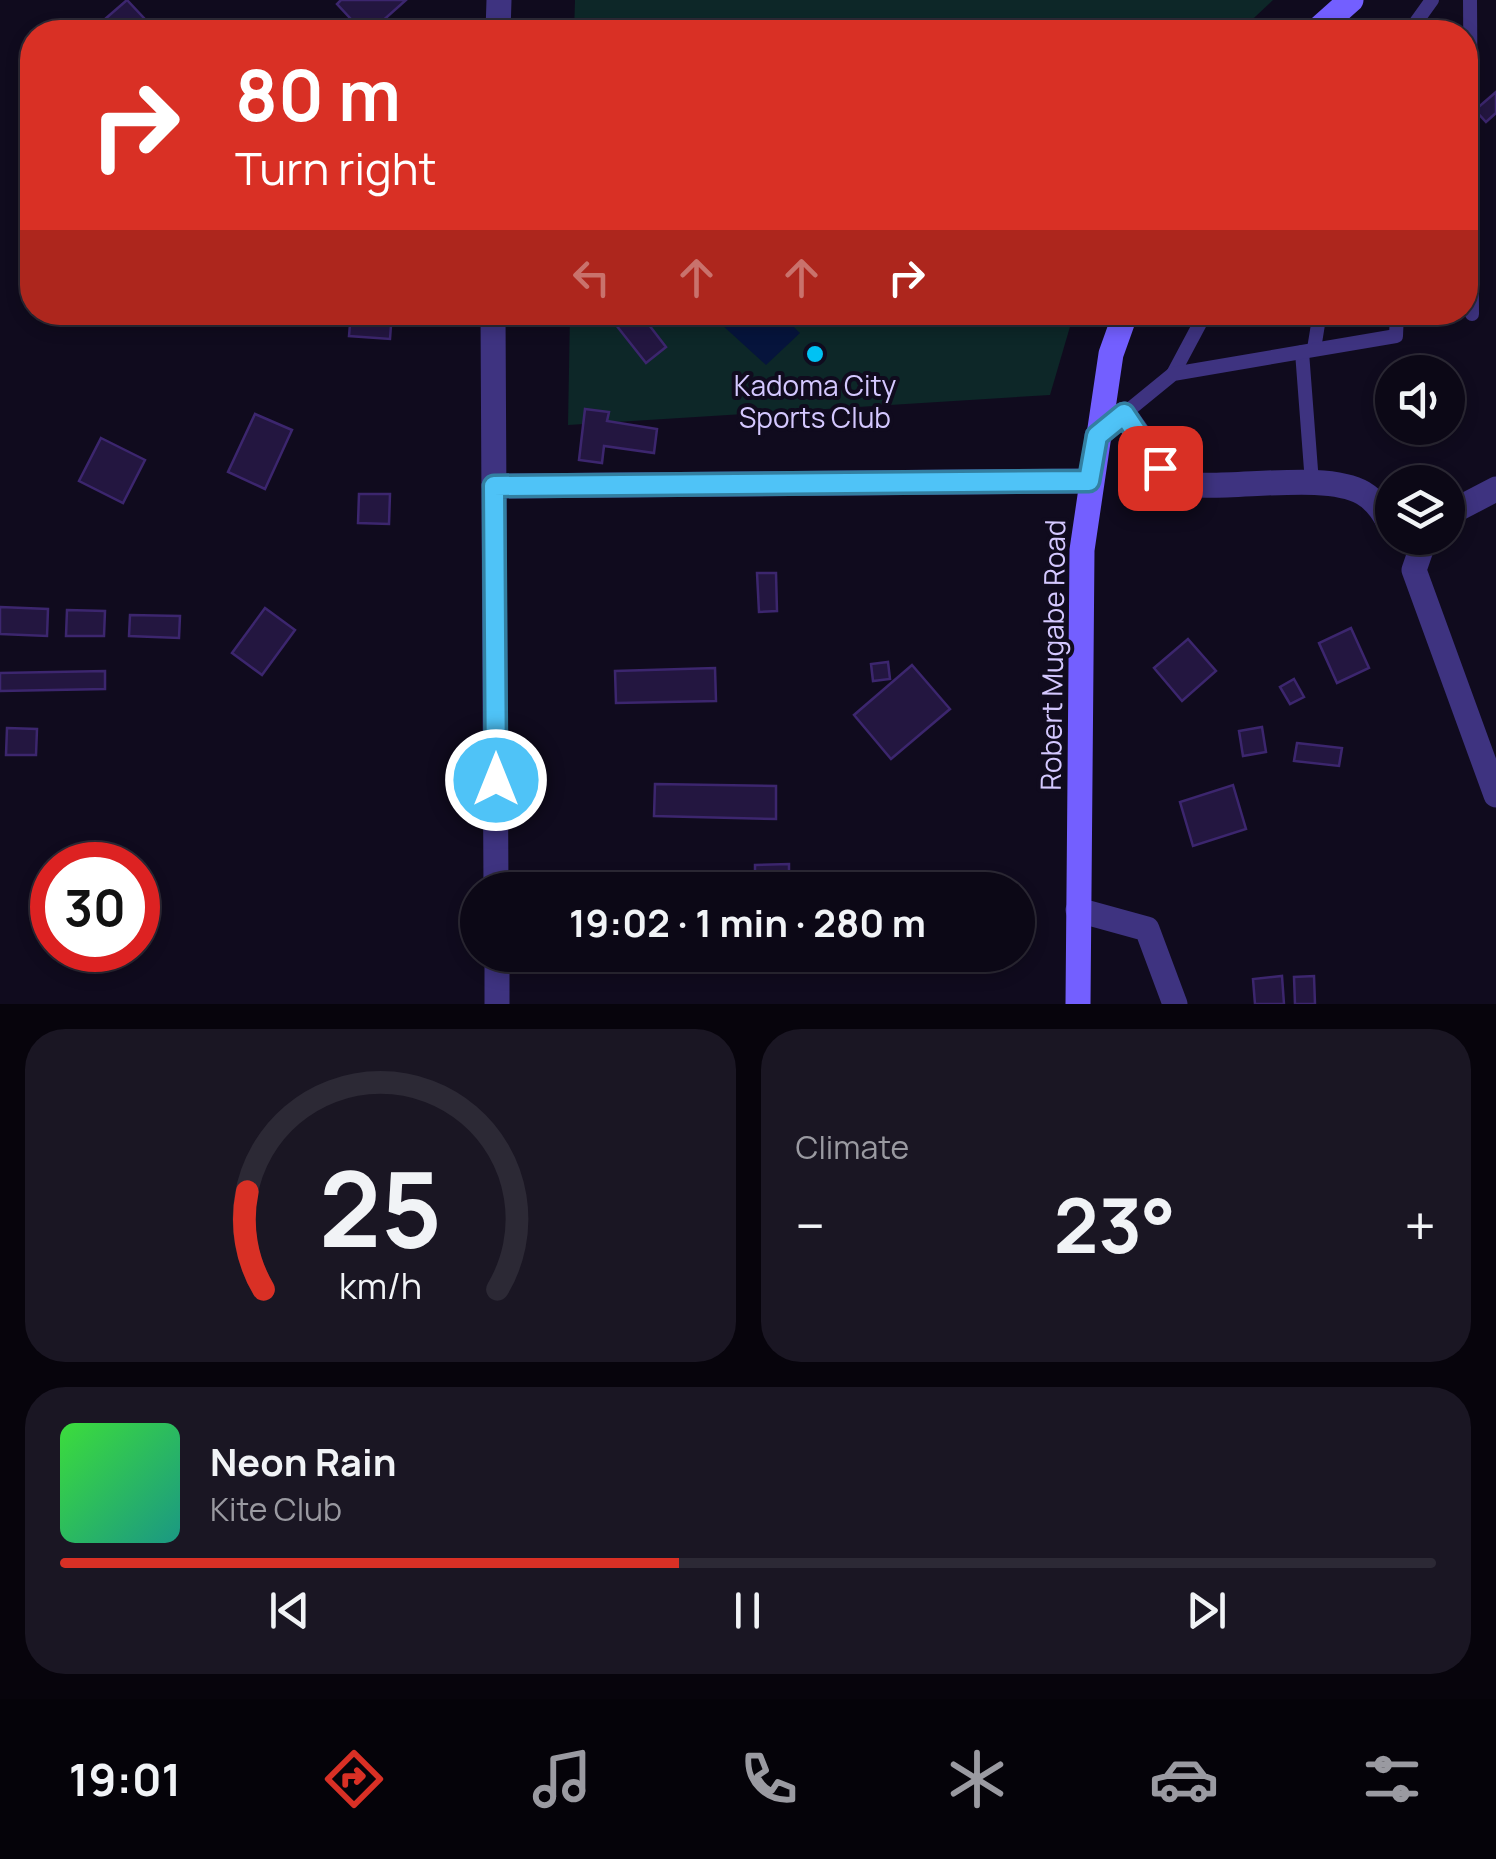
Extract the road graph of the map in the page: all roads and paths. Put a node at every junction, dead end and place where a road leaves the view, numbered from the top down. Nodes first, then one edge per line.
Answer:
1 (1351, 0) edge
2 (1328, 20) edge
3 (493, 325) edge
4 (1121, 325) edge
5 (1199, 325) edge
6 (1316, 325) edge
7 (1396, 325) edge
8 (1308, 350) junction
9 (1172, 374) junction
10 (1124, 414) junction
11 (1097, 436) junction
12 (1089, 481) junction
13 (1312, 483) junction
14 (494, 486) junction
15 (1496, 489) edge
16 (1375, 503) edge
17 (1465, 505) edge
18 (1406, 555) edge
19 (1419, 555) edge
20 (1414, 570) junction
21 (1496, 795) edge
22 (496, 872) edge
23 (1078, 910) junction
24 (497, 972) edge
25 (497, 1004) edge
26 (1078, 1004) edge
27 (1175, 1004) edge

1 - 2 street
3 - 14 street
4 - 11 street, Robert Mugabe Road
5 - 9 lane
6 - 8 lane
7 - 8 lane
8 - 9 lane
8 - 13 lane
9 - 10 lane
10 - 11 street
10 - 13 street
11 - 12 street, Robert Mugabe Road
12 - 14 street
12 - 23 street, Robert Mugabe Road
13 - 16 street
14 - 22 street
15 - 17 street
18 - 20 street
19 - 20 street
20 - 21 street
23 - 26 street, Robert Mugabe Road
23 - 27 street
24 - 25 street

